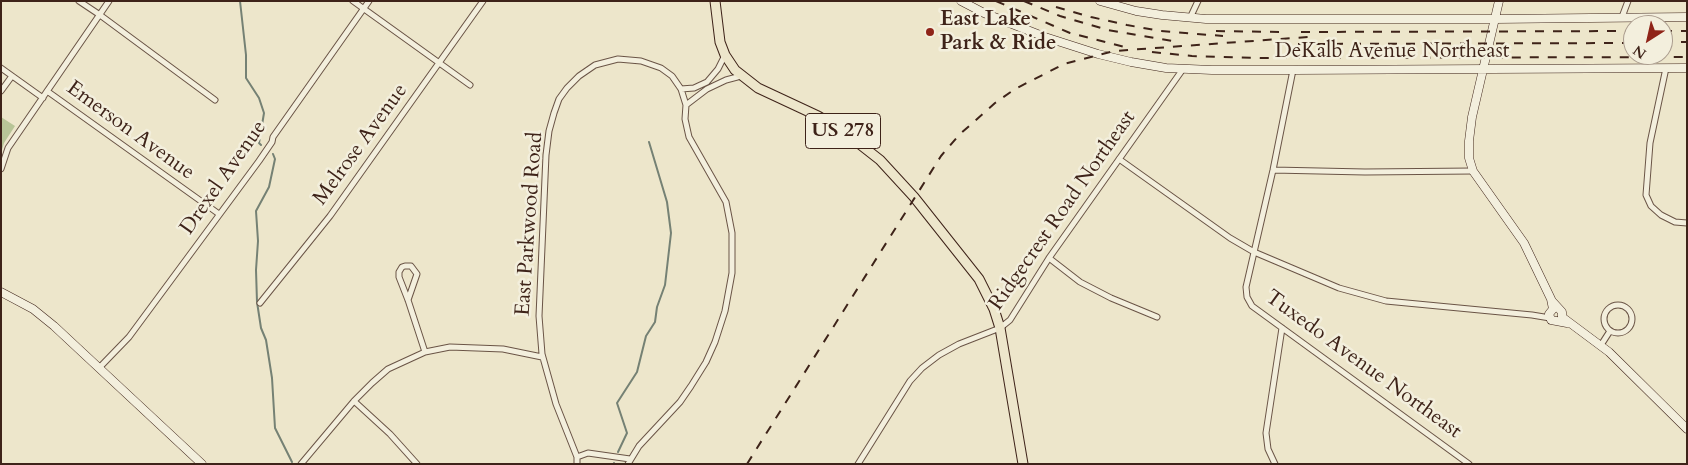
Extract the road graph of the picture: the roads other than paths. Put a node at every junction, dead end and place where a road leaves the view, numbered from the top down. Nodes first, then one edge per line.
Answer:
1 (79, 1) edge
2 (109, 1) edge
3 (353, 1) edge
4 (369, 1) edge
5 (483, 1) edge
6 (715, 1) edge
7 (961, 1) edge
8 (1100, 1) edge
9 (1198, 1) edge
10 (1500, 1) edge
11 (1628, 1) edge
12 (364, 9) junction
13 (100, 15) junction
14 (1622, 17) junction
15 (1687, 17) edge
16 (1190, 18) junction
17 (1495, 19) junction
18 (724, 55) junction
19 (439, 64) junction
20 (1, 68) edge
21 (1666, 68) junction
22 (1687, 68) edge
23 (1183, 69) junction
24 (1293, 70) junction
25 (1484, 70) junction
26 (12, 76) junction
27 (741, 76) junction
28 (470, 85) dead end
29 (681, 89) junction
30 (1, 91) edge
31 (48, 91) junction
32 (43, 98) junction
33 (215, 100) dead end
34 (686, 105) junction
35 (1119, 159) junction
36 (1, 169) edge
37 (1273, 170) junction
38 (1472, 171) junction
39 (219, 214) junction
40 (1687, 223) edge
41 (1254, 252) junction
42 (1049, 258) junction
43 (1, 292) edge
44 (408, 300) junction
45 (260, 303) dead end
46 (1556, 309) junction
47 (1158, 317) dead end
48 (1550, 318) junction
49 (1561, 319) junction
50 (1000, 328) junction
51 (1282, 328) junction
52 (1610, 331) junction
53 (1600, 345) junction
54 (425, 352) junction
55 (542, 357) junction
56 (100, 368) junction
57 (354, 401) junction
58 (1687, 429) edge
59 (577, 457) junction
60 (629, 462) edge
61 (202, 464) edge
62 (301, 464) edge
63 (417, 464) edge
64 (578, 464) edge
65 (858, 464) edge
66 (1023, 464) edge
67 (1275, 464) edge
68 (1469, 464) edge

1 - 13 street
2 - 13 street
3 - 12 street
4 - 12 street, Drexel Avenue
5 - 19 street, Melrose Avenue
6 - 18 main road, US 278
7 - 23 street, DeKalb Avenue Northeast
8 - 16 street
9 - 16 street
10 - 17 street
11 - 14 street
12 - 19 street
12 - 39 street, Drexel Avenue
13 - 31 street
13 - 33 street
14 - 15 street
14 - 17 street
16 - 17 street
17 - 25 street
18 - 27 main road, US 278
18 - 29 street
19 - 28 street
19 - 45 street, Melrose Avenue
20 - 26 street
21 - 22 street, DeKalb Avenue Northeast
21 - 25 street, DeKalb Avenue Northeast
21 - 40 street
23 - 24 street, DeKalb Avenue Northeast
23 - 35 street, Ridgecrest Road Northeast
24 - 25 street, DeKalb Avenue Northeast
24 - 37 street
25 - 38 street
26 - 30 street
26 - 32 street
27 - 34 street
27 - 50 main road, US 278
29 - 34 street
29 - 55 street, East Parkwood Road
31 - 32 street
31 - 39 street, Emerson Avenue
32 - 36 street
34 - 60 street
35 - 41 street
35 - 42 street, Ridgecrest Road Northeast
37 - 38 street
37 - 41 street
38 - 46 street
39 - 56 street, Drexel Avenue
41 - 48 street
41 - 51 street, Tuxedo Avenue Northeast
42 - 47 street
42 - 50 street, Ridgecrest Road Northeast
43 - 56 street
44 - 44 street
44 - 54 street
46 - 48 street
46 - 49 street
48 - 49 street
49 - 53 street
50 - 65 street, Ridgecrest Road Northeast
50 - 66 main road, US 278
51 - 67 street
51 - 68 street, Tuxedo Avenue Northeast
52 - 52 street
52 - 53 street
53 - 58 street
54 - 55 street
54 - 57 street
55 - 59 street, East Parkwood Road
56 - 61 street
57 - 62 street
57 - 63 street
59 - 60 street
59 - 64 street, East Parkwood Road

